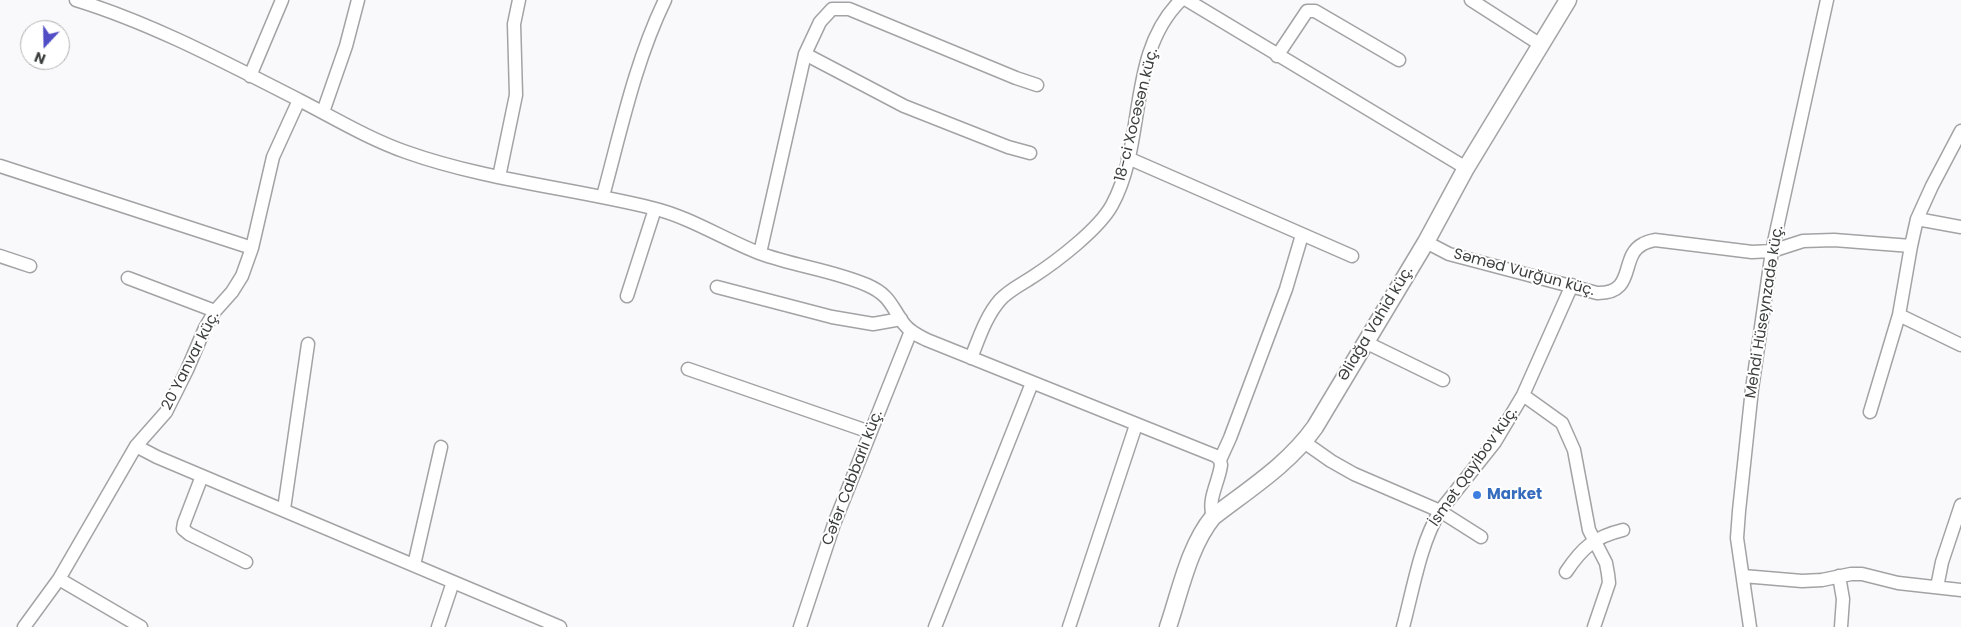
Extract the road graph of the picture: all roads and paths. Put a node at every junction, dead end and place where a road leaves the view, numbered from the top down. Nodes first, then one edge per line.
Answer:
1 (76, 0) edge
2 (282, 0) edge
3 (358, 0) edge
4 (519, 0) edge
5 (665, 0) edge
6 (1181, 0) edge
7 (1187, 0) edge
8 (1471, 0) edge
9 (1568, 0) edge
10 (1827, 0) edge
11 (116, 6) edge
12 (1541, 45) junction
13 (806, 54) junction
14 (1277, 56) junction
15 (1399, 60) dead end
16 (250, 76) junction
17 (1037, 85) dead end
18 (299, 100) junction
19 (323, 112) junction
20 (1961, 131) edge
21 (1030, 153) dead end
22 (1128, 158) junction
23 (0, 166) edge
24 (1466, 168) junction
25 (499, 177) junction
26 (603, 196) junction
27 (655, 209) junction
28 (1917, 219) junction
29 (1961, 227) edge
30 (1302, 235) junction
31 (1426, 242) junction
32 (1912, 246) junction
33 (252, 248) junction
34 (1772, 251) junction
35 (760, 253) junction
36 (0, 256) edge
37 (1352, 256) dead end
38 (30, 266) dead end
39 (128, 278) dead end
40 (1572, 285) junction
41 (718, 286) dead end
42 (627, 296) dead end
43 (215, 311) junction
44 (1899, 315) junction
45 (901, 319) junction
46 (911, 331) junction
47 (1365, 342) junction
48 (308, 344) dead end
49 (1961, 345) edge
50 (971, 358) junction
51 (688, 369) dead end
52 (1443, 380) dead end
53 (1032, 383) junction
54 (1523, 395) junction
55 (1870, 412) dead end
56 (1136, 425) junction
57 (870, 432) junction
58 (1304, 442) junction
59 (136, 446) junction
60 (441, 447) dead end
61 (1220, 460) junction
62 (202, 476) junction
63 (1961, 505) edge
64 (284, 510) junction
65 (1440, 511) junction
66 (1213, 517) junction
67 (1623, 530) dead end
68 (1481, 537) dead end
69 (1594, 540) junction
70 (246, 562) dead end
71 (414, 565) junction
72 (1566, 572) dead end
73 (1743, 576) junction
74 (1839, 576) junction
75 (59, 579) junction
76 (453, 582) junction
77 (1937, 587) junction
78 (1961, 590) edge
79 (24, 627) edge
80 (141, 627) edge
81 (438, 627) edge
82 (560, 627) edge
83 (800, 627) edge
84 (935, 627) edge
85 (1069, 627) edge
86 (1168, 627) edge
87 (1403, 627) edge
88 (1594, 627) edge
89 (1750, 627) edge
90 (1841, 627) edge

1 - 11 street
2 - 16 street
3 - 19 street
4 - 25 street
5 - 26 street
6 - 22 street, 18-ci Xocəsən küç.
7 - 14 street
8 - 12 street
9 - 12 street, Əliağa Vahid küç.
10 - 34 street, Mehdi Hüseynzadə küç.
11 - 16 street
12 - 24 street, Əliağa Vahid küç.
13 - 17 street
13 - 21 street
13 - 35 street
14 - 15 street
14 - 24 street
16 - 18 street
18 - 19 street
18 - 33 street, 20 Yanvar küç.
19 - 25 street
20 - 28 street
22 - 30 street
22 - 50 street, 18-ci Xocəsən küç.
23 - 33 street
24 - 31 street, Əliağa Vahid küç.
25 - 26 street
26 - 27 street
27 - 35 street
27 - 42 street
28 - 29 street
28 - 32 street
30 - 37 street
30 - 61 street
31 - 40 street, Səməd Vurğun küç.
31 - 47 street, Əliağa Vahid küç.
32 - 34 street, Səməd Vurğun küç.
32 - 44 street
33 - 43 street, 20 Yanvar küç.
34 - 40 street, Səməd Vurğun küç.
34 - 73 street, Mehdi Hüseynzadə küç.
35 - 45 street
36 - 38 street
39 - 43 street
40 - 54 street, İsmət Qayibov küç.
41 - 45 street
43 - 59 street, 20 Yanvar küç.
44 - 49 street
44 - 55 street
45 - 46 street
46 - 50 street
46 - 57 street, Cəfər Cabbarlı küç.
47 - 52 street
47 - 58 street, Əliağa Vahid küç.
48 - 64 street
50 - 53 street
51 - 57 street
53 - 56 street
53 - 84 street
54 - 65 street, İsmət Qayibov küç.
54 - 69 street
56 - 61 street
56 - 85 street
57 - 83 street, Cəfər Cabbarlı küç.
58 - 65 street
58 - 66 street, Əliağa Vahid küç.
59 - 62 street
59 - 75 street, 20 Yanvar küç.
60 - 71 street
61 - 66 street
62 - 64 street
62 - 70 street
63 - 77 street
64 - 71 street
65 - 68 street
65 - 87 street, İsmət Qayibov küç.
66 - 86 street, Əliağa Vahid küç.
67 - 69 street
69 - 72 street
69 - 88 street
71 - 76 street
73 - 74 street
73 - 89 street, Mehdi Hüseynzadə küç.
74 - 77 street
74 - 90 street
75 - 79 street, 20 Yanvar küç.
75 - 80 street
76 - 81 street
76 - 82 street
77 - 78 street

